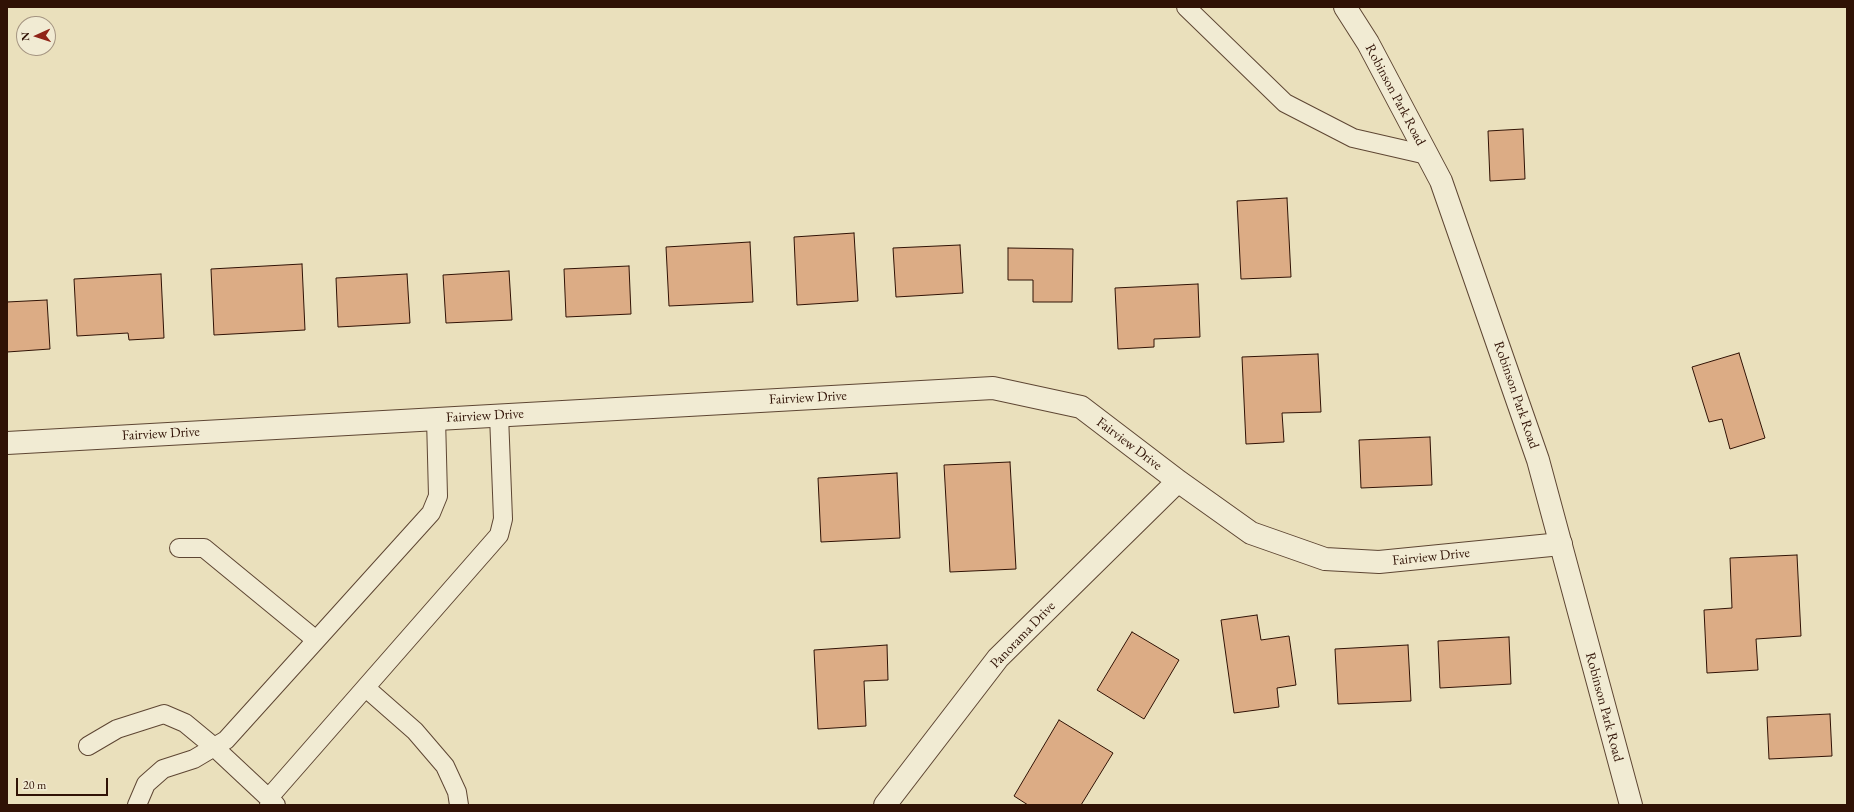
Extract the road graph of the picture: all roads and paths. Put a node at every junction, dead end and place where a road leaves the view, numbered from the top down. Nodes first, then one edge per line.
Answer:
1 (1186, 7) edge
2 (1345, 7) edge
3 (1427, 155) junction
4 (499, 415) junction
5 (436, 418) junction
6 (7, 443) edge
7 (1178, 481) junction
8 (1561, 544) junction
9 (179, 548) dead end
10 (316, 640) junction
11 (366, 688) junction
12 (88, 746) dead end
13 (214, 747) junction
14 (272, 804) edge
15 (137, 805) edge
16 (459, 805) edge
17 (885, 805) edge
18 (1631, 805) edge

1 - 3 lane
2 - 3 street, Robinson Park Road
3 - 8 street, Robinson Park Road
4 - 5 street, Fairview Drive
4 - 7 street, Fairview Drive
4 - 11 lane
5 - 6 street, Fairview Drive
5 - 10 lane
7 - 8 street, Fairview Drive
7 - 17 street, Panorama Drive
8 - 18 street, Robinson Park Road
9 - 10 lane
10 - 13 lane
11 - 14 lane
11 - 16 lane
12 - 13 lane
13 - 14 lane
13 - 15 lane

